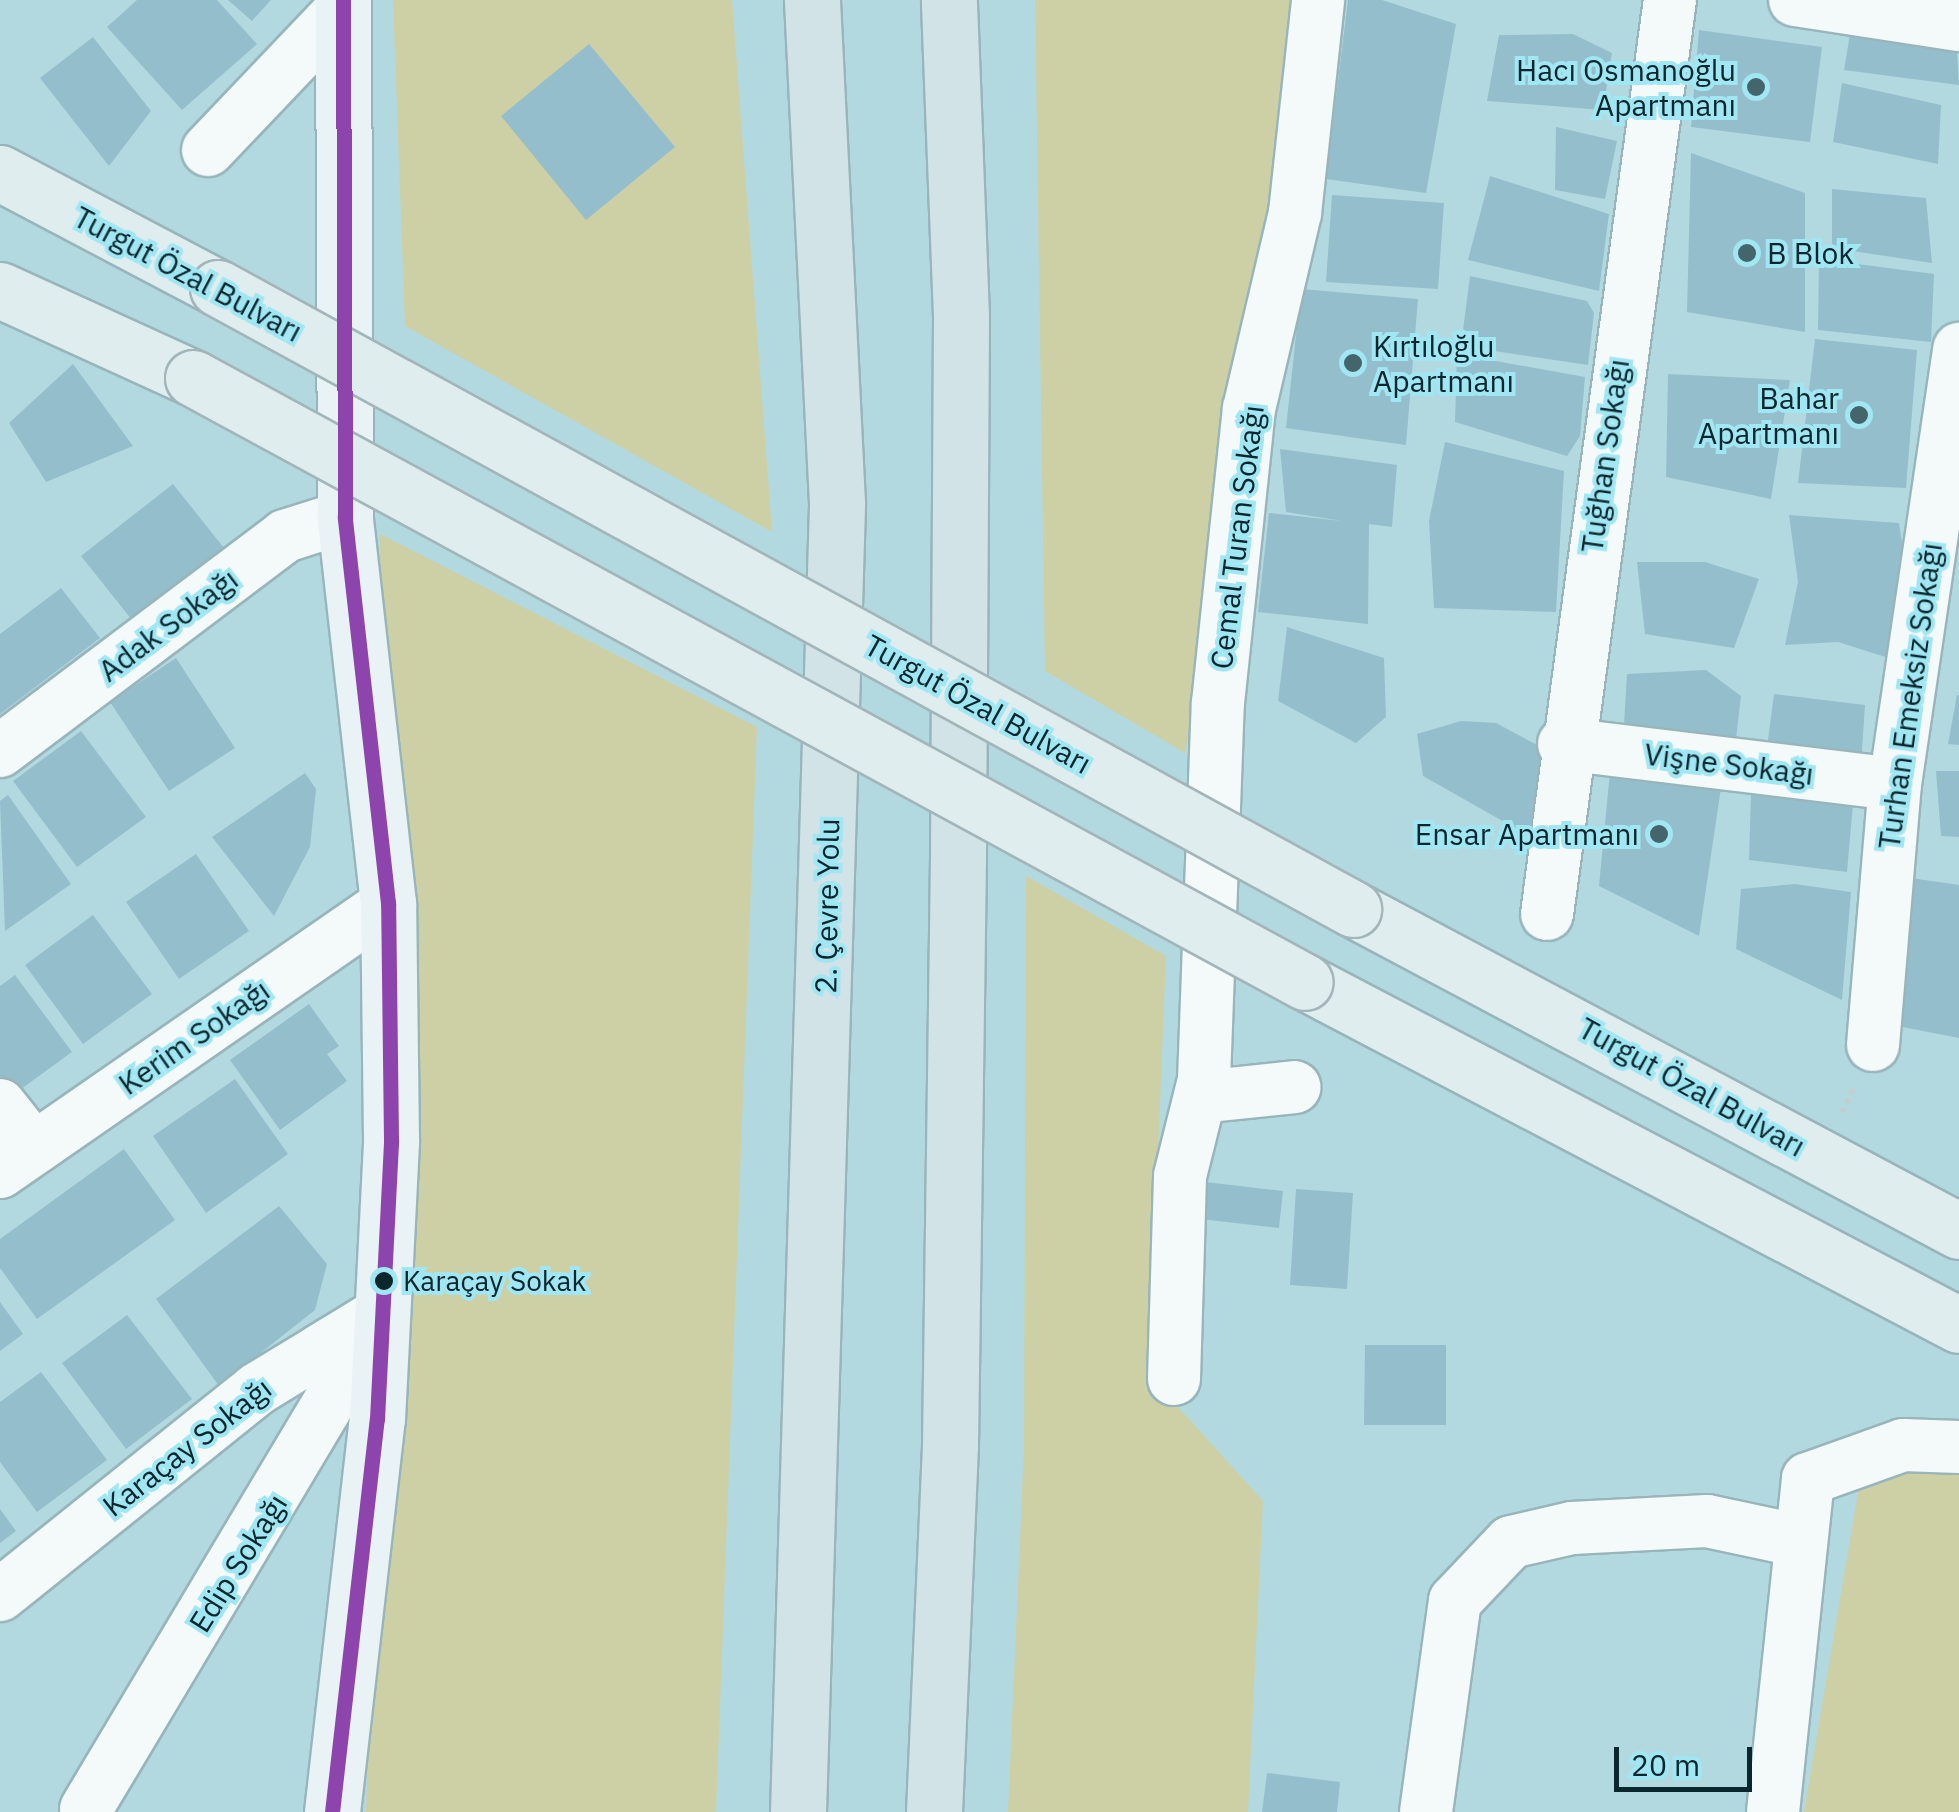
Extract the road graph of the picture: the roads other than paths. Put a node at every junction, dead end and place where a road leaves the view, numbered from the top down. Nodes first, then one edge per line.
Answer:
1 (812, 0) edge
2 (950, 0) edge
3 (1318, 0) edge
4 (1670, 0) edge
5 (1795, 0) edge
6 (344, 3) edge
7 (1959, 25) edge
8 (208, 150) dead end
9 (0, 173) edge
10 (0, 290) edge
11 (1959, 349) edge
12 (345, 517) junction
13 (1564, 744) junction
14 (0, 751) edge
15 (1894, 784) junction
16 (388, 903) junction
17 (1547, 914) dead end
18 (1873, 1045) road end
19 (1204, 1080) junction
20 (1296, 1087) dead end
21 (0, 1104) edge
22 (17, 1160) edge
23 (1959, 1231) edge
24 (383, 1312) junction
25 (1959, 1325) edge
26 (1174, 1380) dead end
27 (1959, 1448) edge
28 (1802, 1541) junction
29 (0, 1595) edge
30 (86, 1809) dead end
31 (332, 1812) edge
32 (798, 1812) edge
33 (934, 1812) edge
34 (1426, 1812) edge
35 (1773, 1812) edge

1 - 32 highway, 2. Çevre Yolu
2 - 33 highway
3 - 19 street, Cemal Turan Sokağı
4 - 13 street, Tuğhan Sokağı
5 - 7 street
6 - 8 street
6 - 12 street
9 - 23 main road, Turgut Özal Bulvarı, bridge
10 - 25 main road, bridge
11 - 15 street, Turhan Emeksiz Sokağı
12 - 14 street, Adak Sokağı
12 - 16 street
13 - 15 street, Vişne Sokağı
13 - 17 street, Tuğhan Sokağı
15 - 18 street, Turhan Emeksiz Sokağı
16 - 22 street, Kerim Sokağı
16 - 24 street
19 - 20 street
19 - 26 street, Cemal Turan Sokağı
21 - 22 street
24 - 29 street, Karaçay Sokağı
24 - 30 street, Edip Sokağı
24 - 31 street
27 - 28 street
28 - 34 street
28 - 35 street

